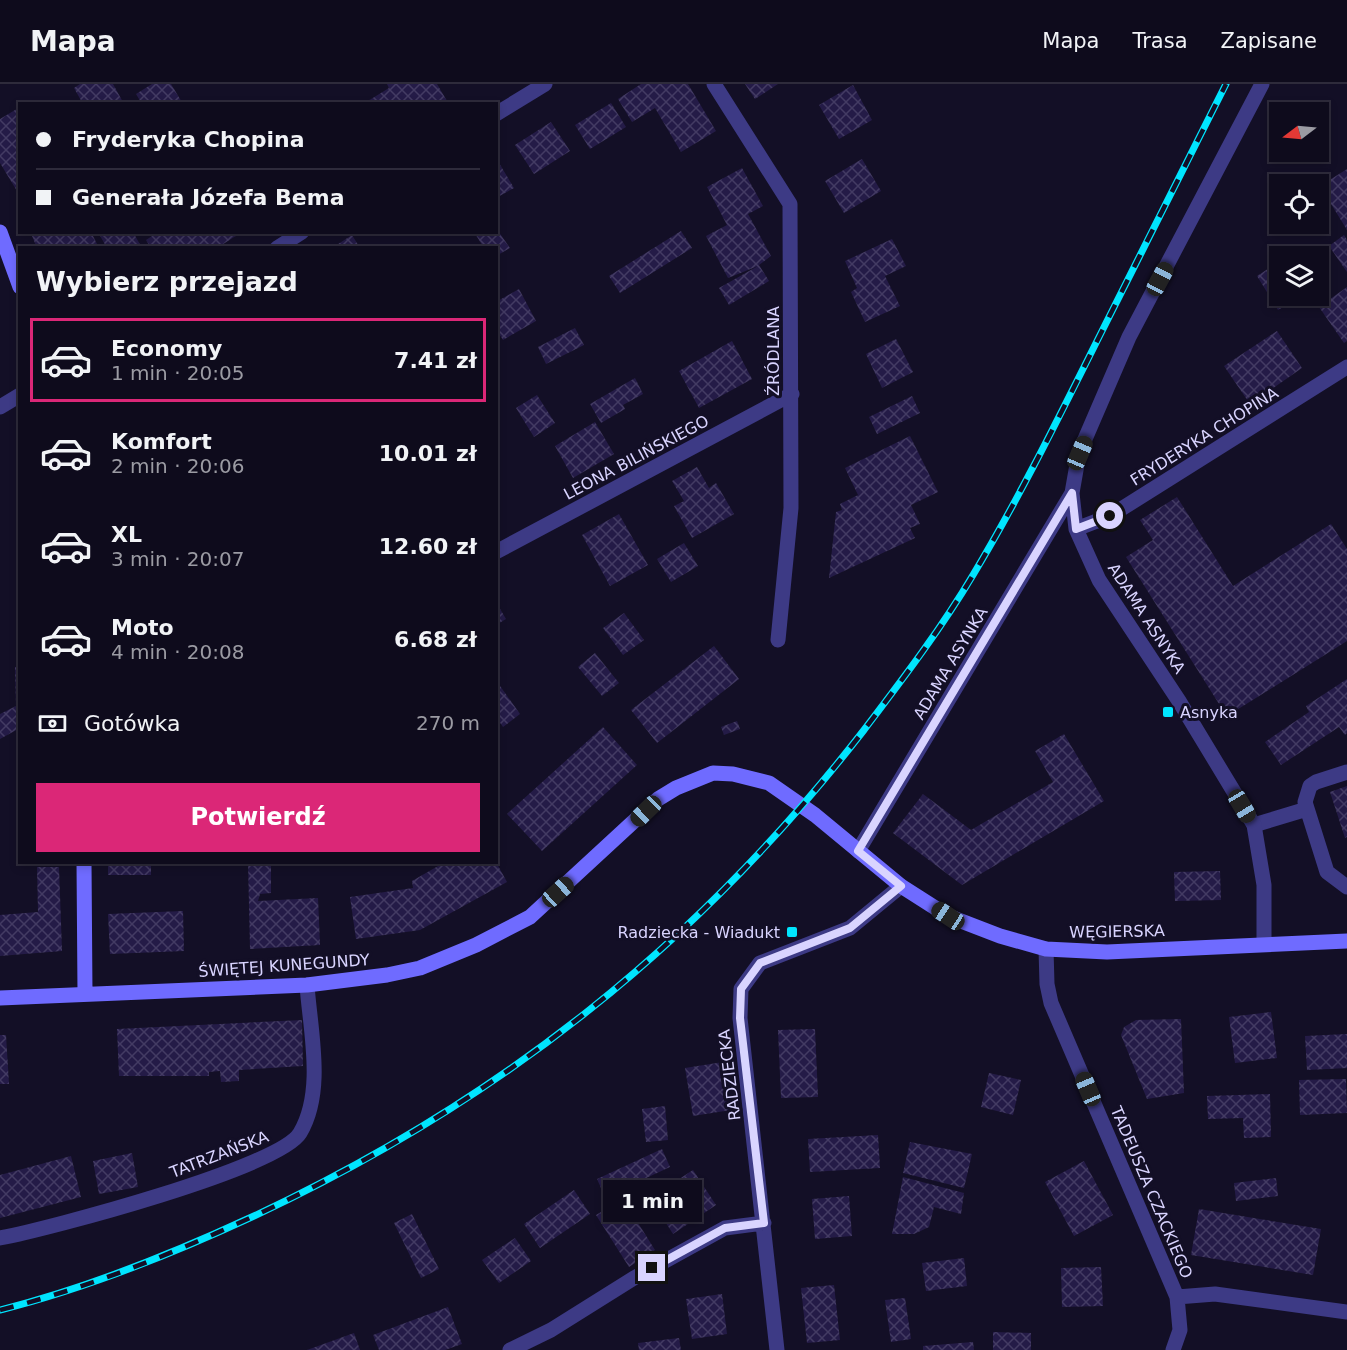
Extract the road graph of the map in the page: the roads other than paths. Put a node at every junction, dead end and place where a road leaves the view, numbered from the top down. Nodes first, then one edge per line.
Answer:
1 (545, 84) edge
2 (714, 84) edge
3 (1262, 84) edge
4 (498, 113) edge
5 (0, 232) edge
6 (299, 234) edge
7 (280, 246) edge
8 (18, 282) edge
9 (1347, 366) edge
10 (792, 394) junction
11 (18, 396) edge
12 (0, 407) edge
13 (1072, 493) junction
14 (1076, 529) junction
15 (498, 551) edge
16 (778, 640) dead end
17 (1347, 772) edge
18 (1307, 809) junction
19 (1254, 825) junction
20 (858, 851) junction
21 (84, 864) edge
22 (901, 886) junction
23 (1347, 887) edge
24 (1347, 941) edge
25 (1264, 944) junction
26 (1046, 949) junction
27 (307, 985) junction
28 (85, 994) junction
29 (0, 998) edge
30 (764, 1223) junction
31 (0, 1238) edge
32 (1177, 1297) junction
33 (1347, 1312) edge
34 (1176, 1348) edge
35 (510, 1350) edge
36 (777, 1350) edge

1 - 4 street
2 - 10 street, ŹRÓDLANA
3 - 13 street, ADAMA ASNYKA
5 - 8 main road
6 - 7 street
9 - 14 street, FRYDERYKA CHOPINA
10 - 15 street, LEONA BILIŃSKIEGO
10 - 16 street, ŹRÓDLANA
11 - 12 street
13 - 14 street, ADAMA ASNYKA
13 - 20 street, ADAMA ASYNKA
14 - 19 street, ADAMA ASNYKA
17 - 18 street
18 - 19 street
18 - 23 street
19 - 25 street, ADAMA ASNYKA
20 - 22 main road, ŚWIĘTEJ KUNEGUNDY
20 - 27 main road, ŚWIĘTEJ KUNEGUNDY
21 - 28 main road
22 - 26 main road, WĘGIERSKA
22 - 30 street, RADZIECKA
24 - 25 main road, WĘGIERSKA
25 - 26 main road, WĘGIERSKA
26 - 32 street, TADEUSZA CZACKIEGO
27 - 28 main road, ŚWIĘTEJ KUNEGUNDY
27 - 31 street, TATRZAŃSKA
28 - 29 main road, ŚWIĘTEJ KUNEGUNDY
30 - 35 street
30 - 36 street, RADZIECKA
32 - 33 street
32 - 34 street, TADEUSZA CZACKIEGO

